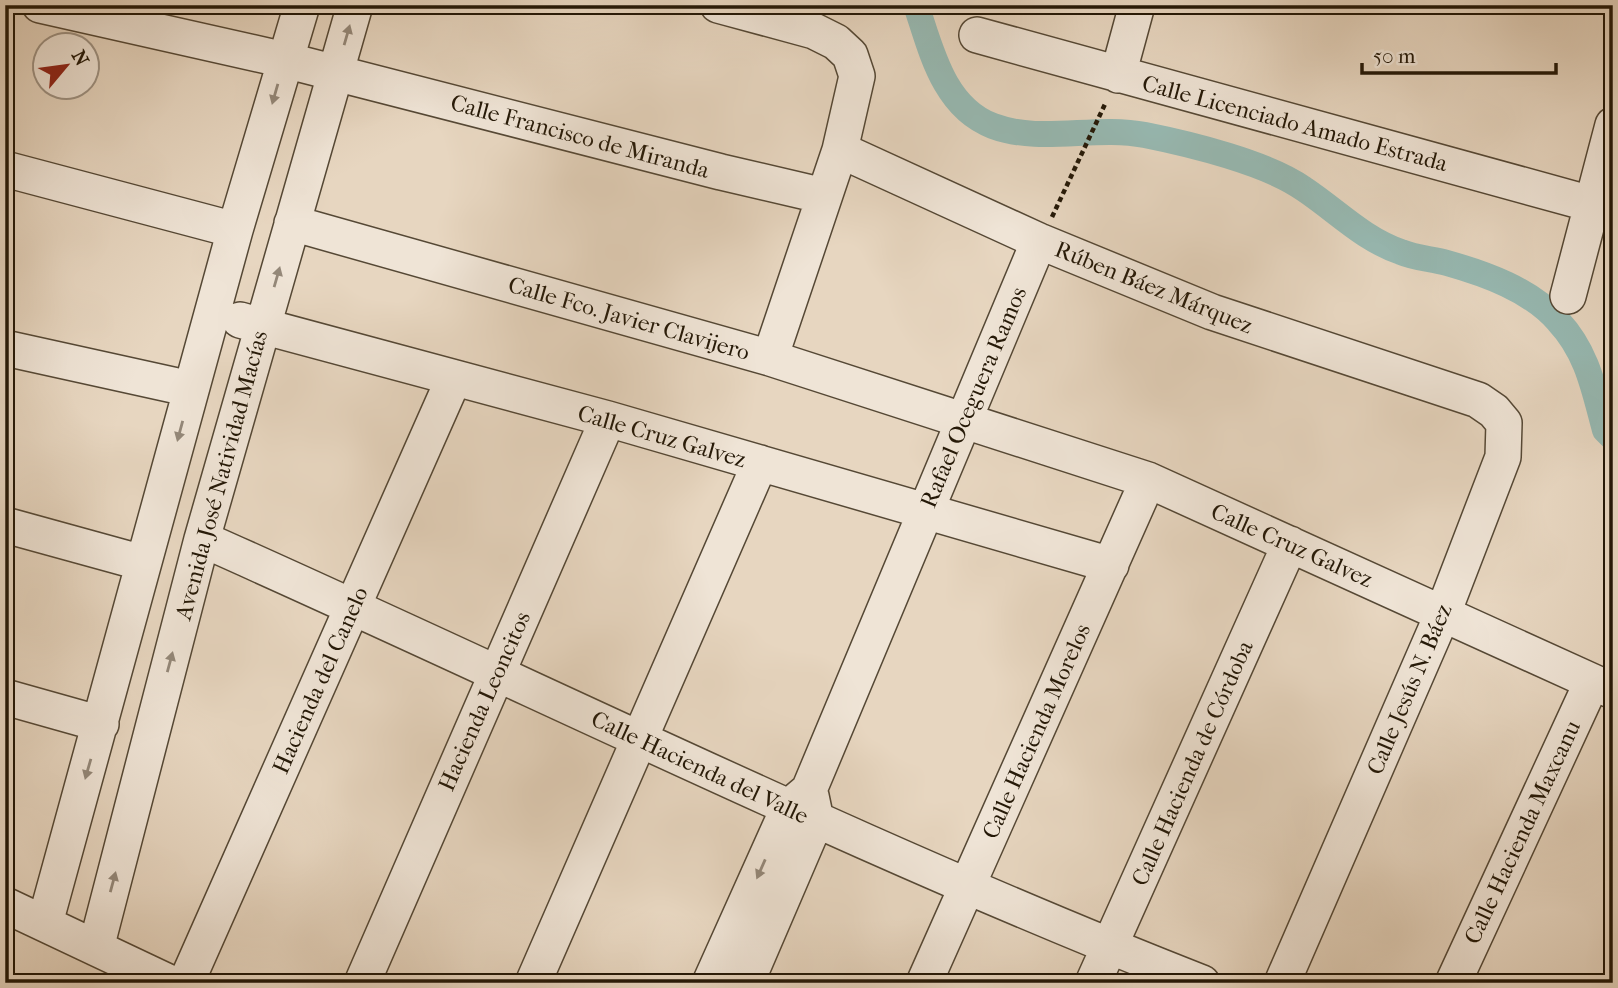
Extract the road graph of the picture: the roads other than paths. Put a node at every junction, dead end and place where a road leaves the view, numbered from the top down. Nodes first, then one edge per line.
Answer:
1 (40, 5) edge
2 (302, 5) edge
3 (355, 5) edge
4 (718, 5) edge
5 (1137, 5) edge
6 (977, 35) dead end
7 (285, 60) junction
8 (336, 73) junction
9 (1118, 75) junction
10 (1613, 125) edge
11 (840, 150) junction
12 (5, 169) edge
13 (824, 196) junction
14 (1602, 207) edge
15 (292, 223) junction
16 (235, 230) junction
17 (1039, 241) junction
18 (1567, 296) dead end
19 (213, 312) junction
20 (262, 328) junction
21 (5, 348) edge
22 (770, 358) junction
23 (454, 378) junction
24 (191, 389) junction
25 (1478, 400) joint
26 (608, 419) junction
27 (964, 420) junction
28 (760, 463) junction
29 (1148, 480) junction
30 (926, 511) junction
31 (5, 525) edge
32 (202, 538) junction
33 (1290, 544) junction
34 (144, 564) junction
35 (1111, 565) junction
36 (352, 606) junction
37 (1443, 612) junction
38 (496, 674) junction
39 (1602, 686) edge
40 (5, 697) edge
41 (100, 724) junction
42 (639, 740) junction
43 (805, 805) junction
44 (967, 887) junction
45 (5, 905) edge
46 (45, 923) junction
47 (1110, 947) junction
48 (96, 948) junction
49 (170, 983) edge
50 (186, 983) edge
51 (362, 983) edge
52 (533, 983) edge
53 (710, 983) edge
54 (746, 983) edge
55 (924, 983) edge
56 (1093, 983) edge
57 (1202, 983) edge
58 (1282, 983) edge
59 (1453, 983) edge

1 - 7 street
2 - 7 street
8 -> 3 street, Avenida José Natividad Macías
4 - 11 street
5 - 9 street
6 - 9 street, Calle Licenciado Amado Estrada
7 - 8 street, Calle Francisco de Miranda
7 -> 16 street
8 - 13 street, Calle Francisco de Miranda
8 - 15 street, Avenida José Natividad Macías
9 - 14 street, Calle Licenciado Amado Estrada
10 - 14 street
11 - 13 street
11 - 17 street, Rúben Báez Márquez
12 - 16 street
13 - 22 street
14 - 18 street
20 -> 15 street, Avenida José Natividad Macías
15 - 22 street, Calle Fco. Javier Clavijero
16 - 19 street
17 - 25 street, Rúben Báez Márquez
17 - 27 street, Rafael Oceguera Ramos
19 - 20 street, Calle Cruz Galvez
19 - 24 street
20 - 23 street, Calle Cruz Galvez
20 - 32 street, Avenida José Natividad Macías
21 - 24 street
22 - 27 street, Calle Fco. Javier Clavijero
23 - 26 street, Calle Cruz Galvez
23 - 36 street, Hacienda del Canelo
24 -> 34 street
25 - 37 street, Calle Jesús N. Báez
26 - 28 street, Calle Cruz Galvez
26 - 38 street, Hacienda Leoncitos
27 - 29 street, Calle Cruz Galvez
27 - 30 street, Rafael Oceguera Ramos
28 - 30 street, Calle Cruz Galvez
28 - 42 street
29 - 33 street, Calle Cruz Galvez
29 - 35 street, Calle Hacienda Morelos
30 - 35 street, Calle Cruz Galvez
30 - 43 street, Rafael Oceguera Ramos
31 - 34 street
32 - 36 street, Calle Hacienda del Valle
48 -> 32 street, Avenida José Natividad Macías
33 - 37 street, Calle Cruz Galvez
33 - 47 street, Calle Hacienda de Córdoba
34 - 41 street
35 - 44 street, Calle Hacienda Morelos
36 - 38 street, Calle Hacienda del Valle
36 - 50 street, Hacienda del Canelo
37 - 39 street, Calle Cruz Galvez
37 - 58 street, Calle Jesús N. Báez
38 - 42 street, Calle Hacienda del Valle
38 - 51 street, Hacienda Leoncitos
39 - 59 street, Calle Hacienda Maxcanu
40 - 41 street
41 -> 46 street
42 - 43 street, Calle Hacienda del Valle
42 - 52 street
43 - 44 street, Calle Hacienda del Valle
43 -> 53 street, Rafael Oceguera Ramos
43 - 54 street, Rafael Oceguera Ramos
44 - 47 street, Calle Hacienda del Valle
44 - 55 street, Calle Hacienda Morelos
45 - 46 street
46 - 48 street
47 - 56 street, Calle Hacienda de Córdoba
47 - 57 street, Calle Hacienda del Valle
48 - 49 street

